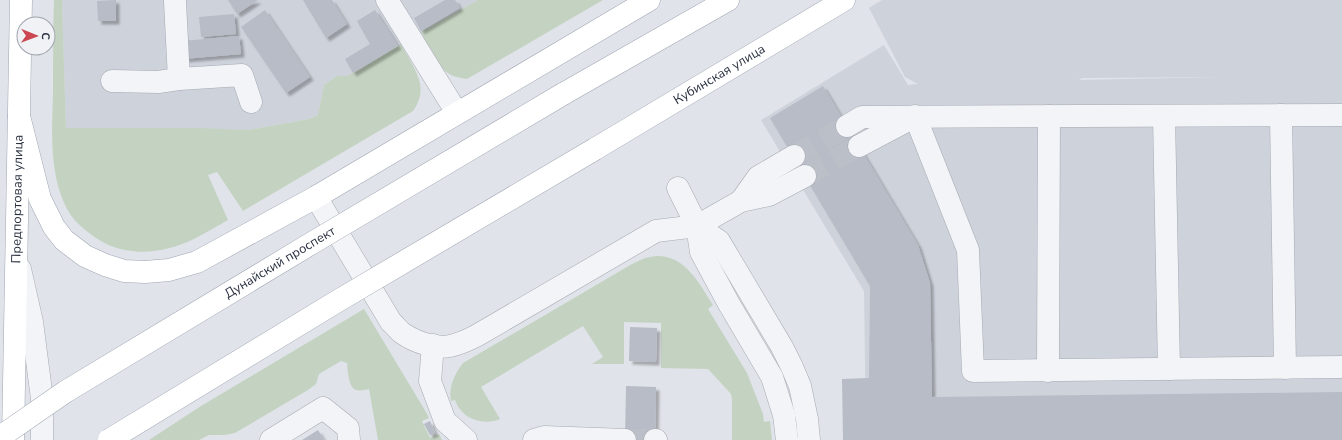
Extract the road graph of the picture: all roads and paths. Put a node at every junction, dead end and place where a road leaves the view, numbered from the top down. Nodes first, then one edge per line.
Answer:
1 (25, 0) edge
2 (387, 0) edge
3 (650, 0) edge
4 (728, 0) edge
5 (844, 0) edge
6 (171, 1) edge
7 (20, 11) edge
8 (178, 79) junction
9 (112, 81) dead end
10 (251, 102) dead end
11 (457, 113) junction
12 (1281, 115) junction
13 (1342, 115) edge
14 (19, 116) junction
15 (915, 116) junction
16 (1049, 116) junction
17 (1164, 116) junction
18 (847, 126) tunnel mouth
19 (859, 146) tunnel mouth
20 (794, 156) tunnel mouth
21 (805, 176) tunnel mouth
22 (678, 188) dead end
23 (316, 197) junction
24 (741, 201) junction
25 (697, 226) junction
26 (16, 250) junction
27 (433, 345) junction
28 (1342, 367) edge
29 (1285, 368) junction
30 (1169, 369) junction
31 (1048, 371) junction
32 (0, 437) edge
33 (13, 440) edge
34 (42, 440) edge
35 (109, 440) edge
36 (271, 440) edge
37 (349, 440) edge
38 (466, 440) edge
39 (534, 440) edge
40 (625, 440) edge
41 (787, 440) edge
42 (809, 440) edge

1 - 7 street
2 - 11 street
3 - 11 main road
4 - 32 main road, Дунайский проспект, bridge
5 - 35 main road, Кубинская улица, bridge
6 - 8 street
7 - 14 main road, Предпортовая улица
8 - 9 street
8 - 10 street
11 - 23 main road
12 - 13 street
12 - 17 street
12 - 29 street
14 - 23 main road
14 - 26 main road, Предпортовая улица
15 - 16 street
15 - 18 street
15 - 19 street
15 - 31 street
16 - 17 street
16 - 31 street
17 - 30 street
20 - 24 street
21 - 24 street
22 - 25 street
23 - 27 street
24 - 25 street
25 - 27 street
25 - 41 street
25 - 42 street
26 - 33 main road, Предпортовая улица
26 - 34 street
27 - 38 street
28 - 29 street
29 - 30 street
30 - 31 street
36 - 37 street
39 - 40 street

